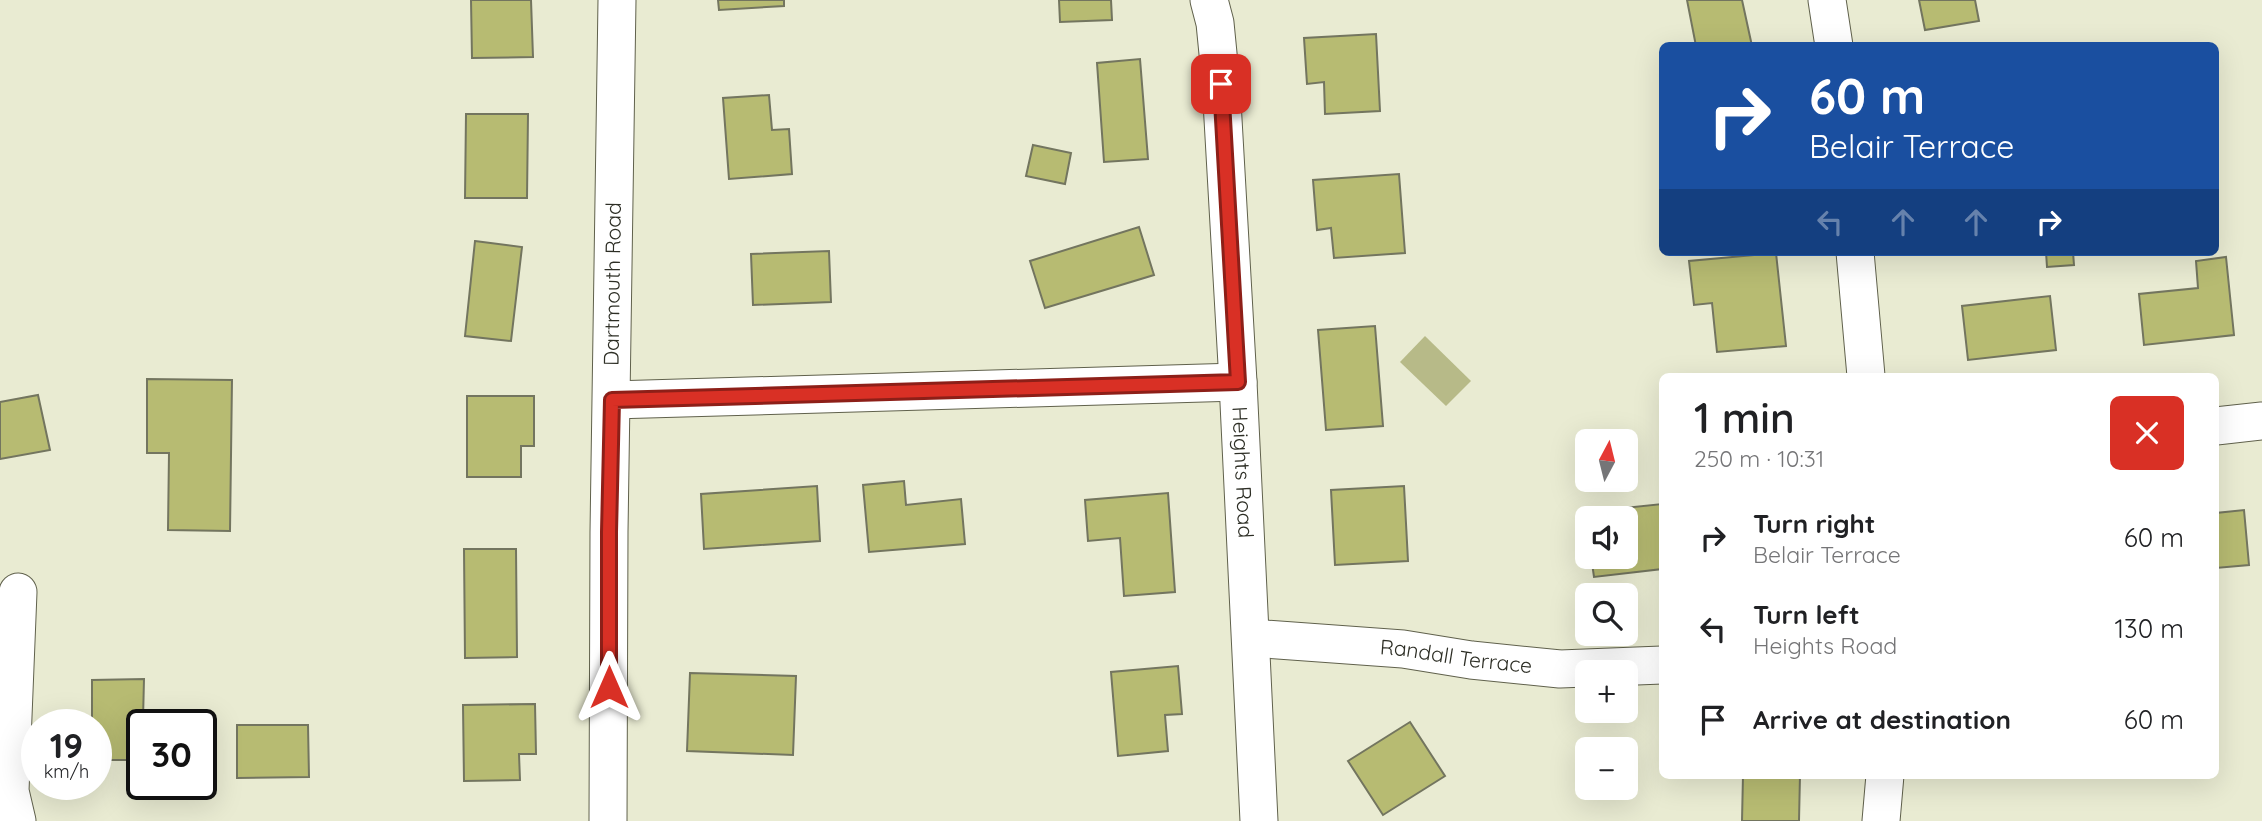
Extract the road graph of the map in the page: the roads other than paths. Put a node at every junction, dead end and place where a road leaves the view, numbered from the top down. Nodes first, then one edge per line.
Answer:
1 (617, 0) edge
2 (1209, 0) edge
3 (1827, 0) edge
4 (1833, 42) edge
5 (1855, 256) edge
6 (1866, 373) edge
7 (1238, 382) junction
8 (612, 400) junction
9 (2262, 422) edge
10 (2219, 426) edge
11 (18, 592) dead end
12 (1251, 638) junction
13 (1659, 664) edge
14 (1885, 779) edge
15 (17, 821) edge
16 (608, 821) edge
17 (1259, 821) edge
18 (1881, 821) edge

1 - 8 street, Dartmouth Road
2 - 7 street, Heights Road
3 - 4 street
5 - 6 street
7 - 8 street
7 - 12 street, Heights Road
8 - 16 street, Dartmouth Road
9 - 10 street
11 - 15 street
12 - 13 street, Randall Terrace
12 - 17 street, Heights Road
14 - 18 street

